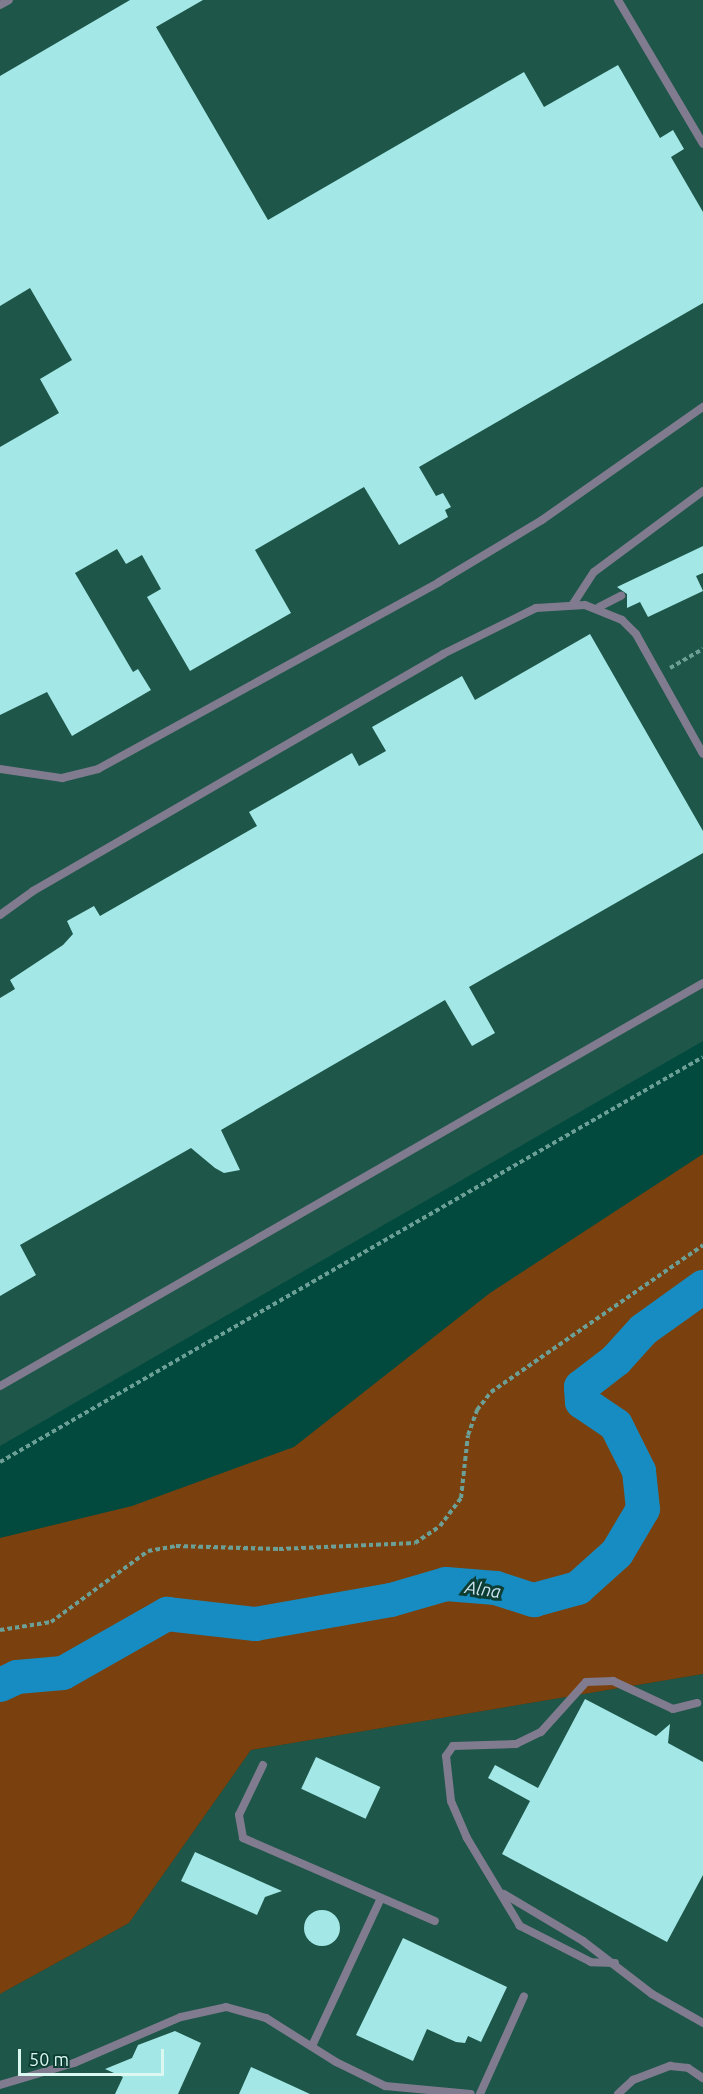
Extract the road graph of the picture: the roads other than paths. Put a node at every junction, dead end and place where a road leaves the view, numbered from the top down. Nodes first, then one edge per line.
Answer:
1 (9, 0) edge
2 (618, 0) edge
3 (0, 5) edge
4 (703, 144) edge
5 (703, 407) edge
6 (703, 491) edge
7 (621, 596) dead end
8 (573, 604) junction
9 (599, 607) junction
10 (703, 754) edge
11 (0, 769) edge
12 (0, 915) edge
13 (703, 983) edge
14 (0, 1386) edge
15 (697, 1703) dead end
16 (263, 1765) dead end
17 (503, 1894) junction
18 (381, 1898) junction
19 (435, 1921) dead end
20 (615, 1963) junction
21 (524, 1996) dead end
22 (703, 2023) edge
23 (312, 2046) junction
24 (703, 2078) edge
25 (0, 2085) edge
26 (471, 2094) edge
27 (480, 2094) edge
28 (618, 2094) edge

1 - 3 lane
2 - 4 lane
5 - 11 lane
6 - 8 lane
7 - 9 lane
8 - 9 lane
8 - 12 lane
9 - 10 lane
13 - 14 lane
15 - 17 lane
16 - 18 lane
17 - 20 lane
17 - 20 lane
18 - 19 lane
18 - 23 lane
20 - 22 lane
21 - 27 lane
23 - 25 lane
23 - 26 lane
24 - 28 lane

